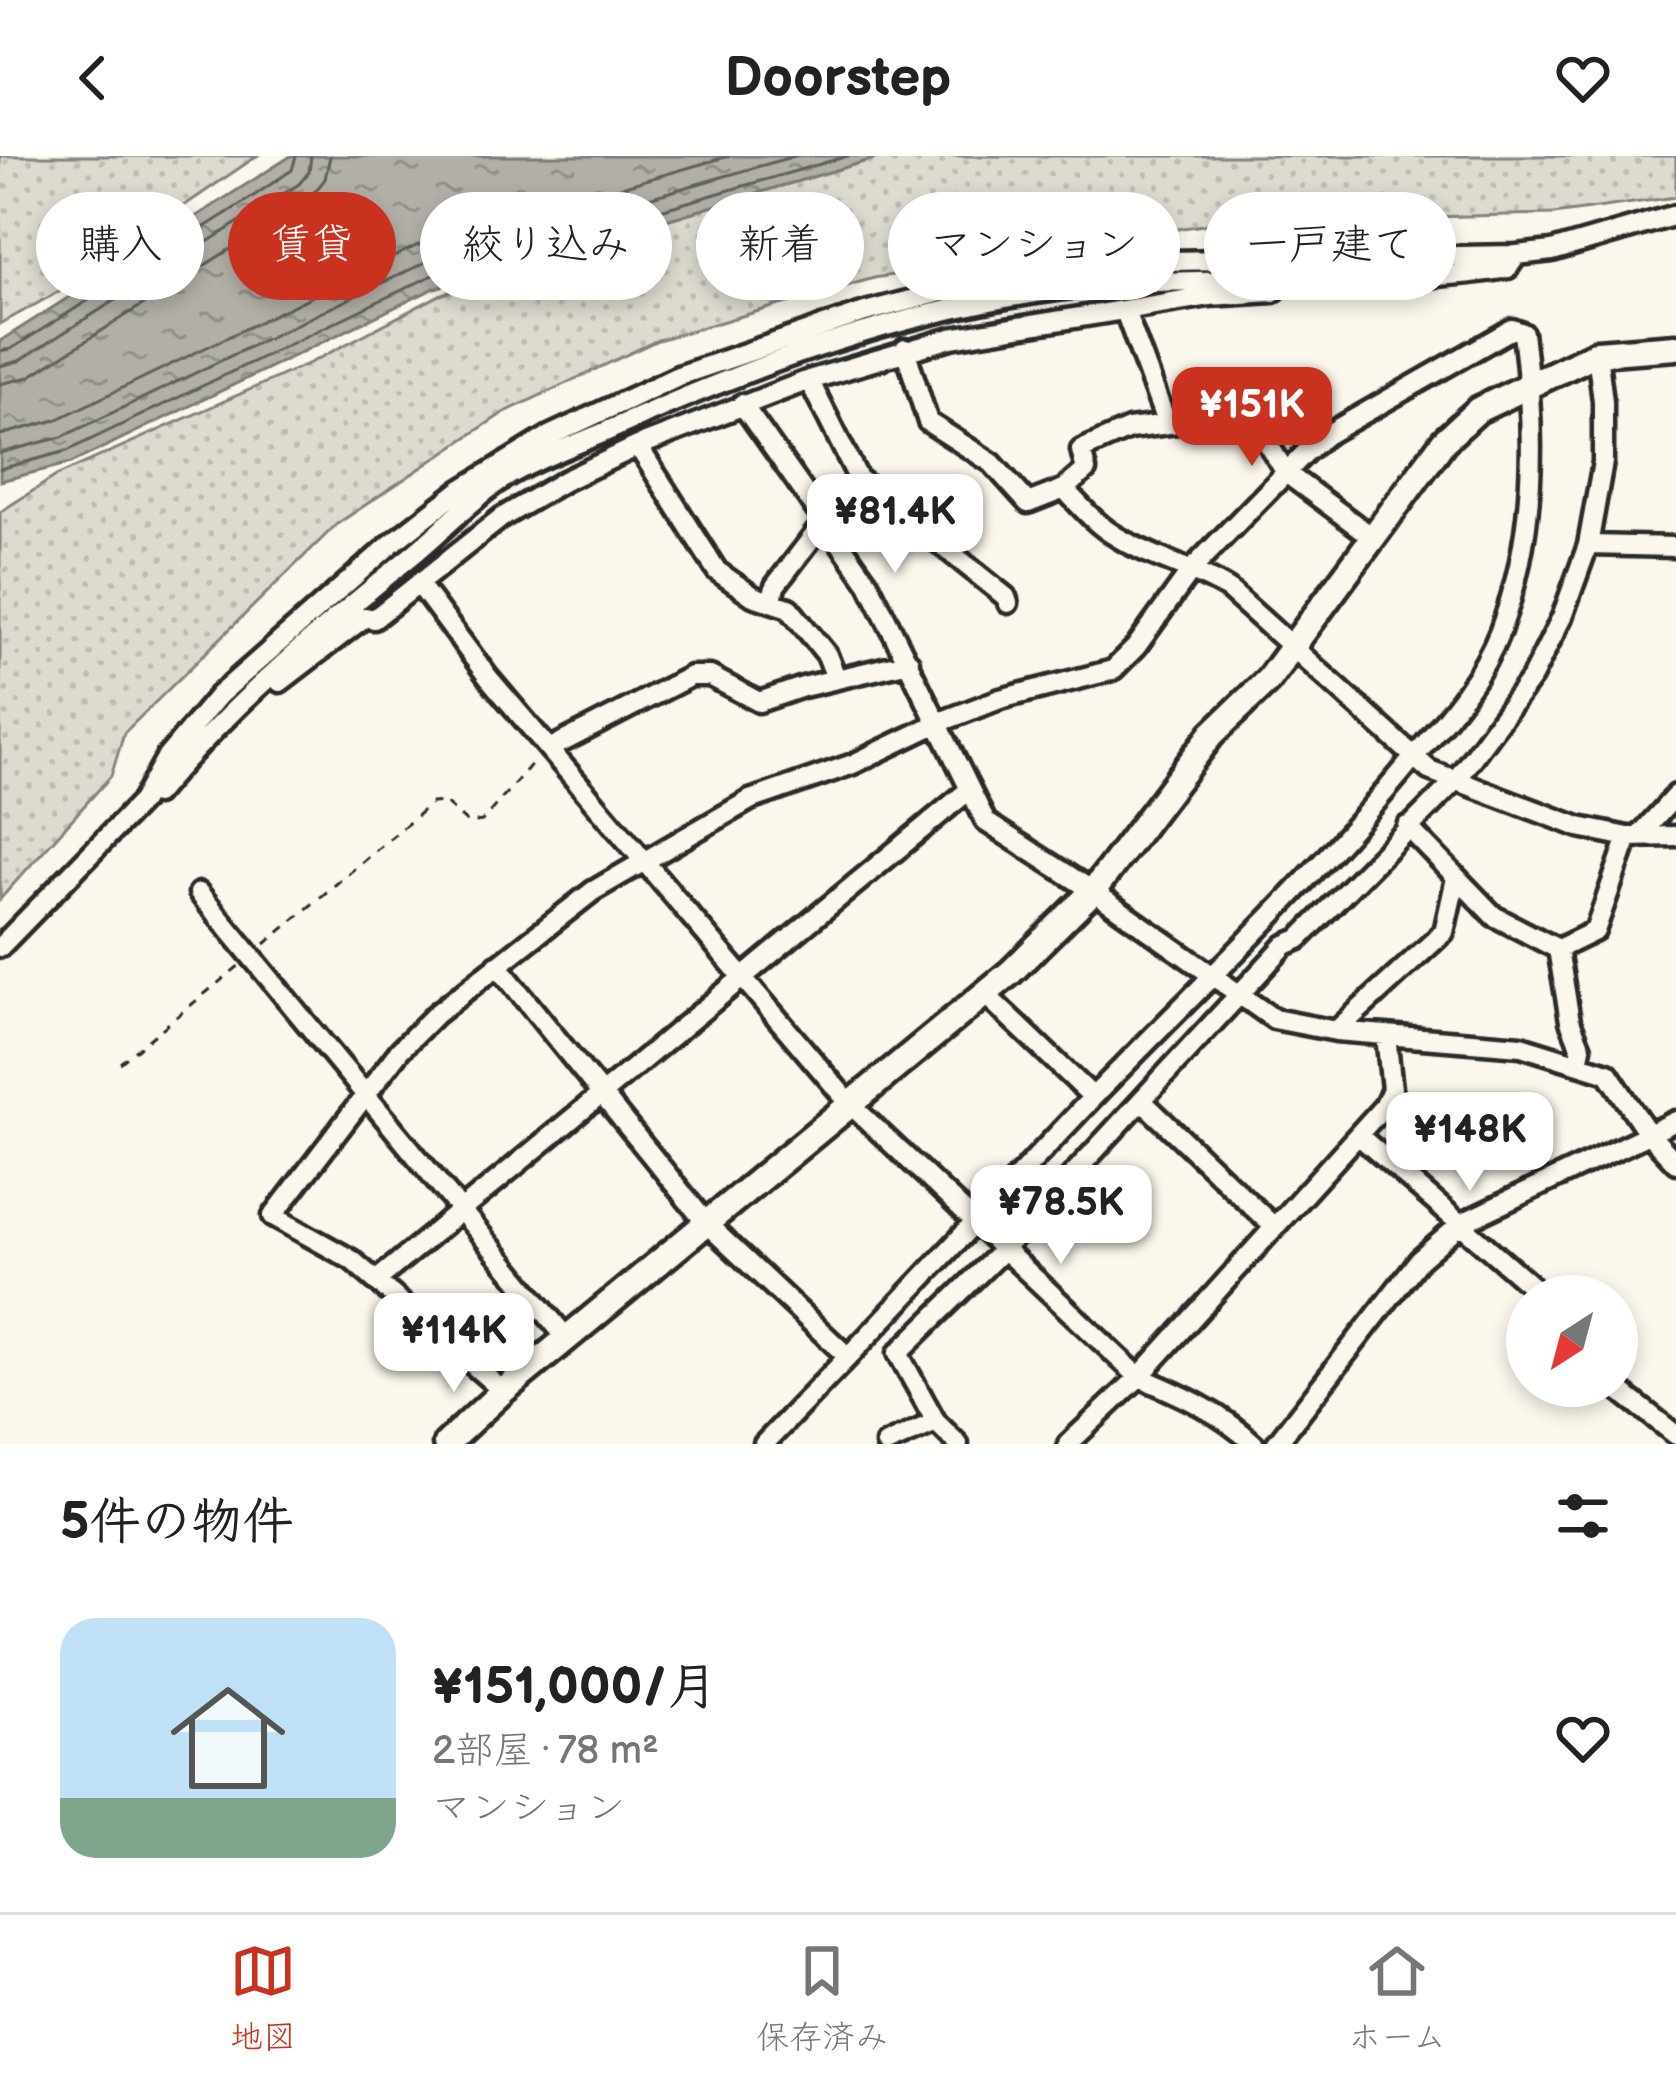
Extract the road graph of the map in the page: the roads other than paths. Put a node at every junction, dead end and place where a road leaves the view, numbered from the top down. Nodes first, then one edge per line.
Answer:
1 (1676, 215) edge
2 (1516, 255) junction
3 (1456, 275) edge
4 (1204, 280) edge
5 (1204, 297) edge
6 (1125, 311) junction
7 (1676, 347) edge
8 (905, 349) junction
9 (1597, 353) junction
10 (809, 380) junction
11 (1529, 382) junction
12 (742, 404) junction
13 (1167, 424) junction
14 (638, 446) junction
15 (1286, 473) junction
16 (858, 478) junction
17 (1064, 489) junction
18 (823, 520) junction
19 (1372, 537) junction
20 (1588, 545) junction
21 (1676, 547) edge
22 (1193, 568) junction
23 (419, 584) junction
24 (772, 601) junction
25 (1008, 603) dead end
26 (1292, 649) junction
27 (909, 662) junction
28 (836, 679) junction
29 (252, 693) junction
30 (940, 722) junction
31 (549, 749) junction
32 (1414, 758) junction
33 (1455, 781) junction
34 (969, 790) junction
35 (1676, 795) edge
36 (142, 802) junction
37 (1407, 826) junction
38 (1634, 836) junction
39 (1676, 836) edge
40 (646, 860) junction
41 (1456, 878) junction
42 (1094, 891) junction
43 (199, 893) dead end
44 (0, 947) edge
45 (1558, 949) junction
46 (496, 965) junction
47 (743, 975) junction
48 (1212, 975) junction
49 (985, 994) junction
50 (1240, 995) junction
51 (1336, 1031) junction
52 (1386, 1036) junction
53 (1578, 1062) junction
54 (600, 1092) junction
55 (365, 1095) junction
56 (1093, 1097) junction
57 (1142, 1101) junction
58 (850, 1104) junction
59 (1676, 1121) edge
60 (1648, 1133) junction
61 (1358, 1135) junction
62 (1676, 1163) edge
63 (460, 1209) junction
64 (975, 1223) junction
65 (1462, 1223) junction
66 (706, 1224) junction
67 (1274, 1227) junction
68 (1003, 1250) junction
69 (1520, 1275) edge
70 (377, 1280) junction
71 (568, 1340) junction
72 (848, 1357) junction
73 (1139, 1377) junction
74 (503, 1391) junction
75 (1638, 1405) edge
76 (936, 1422) junction
77 (1676, 1435) edge
78 (446, 1444) edge
79 (764, 1444) edge
80 (886, 1444) edge
81 (958, 1444) edge
82 (1068, 1444) edge
83 (1254, 1444) edge
84 (1276, 1444) edge

1 - 2 street
2 - 3 street
2 - 36 street
4 - 29 street
5 - 6 street
6 - 8 street
6 - 13 street
7 - 9 street
8 - 10 street
8 - 17 street
9 - 11 street
9 - 20 street
10 - 12 street
10 - 16 street
11 - 15 street
11 - 19 street
11 - 32 street
12 - 14 street
12 - 18 street
13 - 15 street
13 - 17 street
14 - 23 street
14 - 24 street
15 - 19 street
15 - 22 street
16 - 18 street
16 - 25 street
17 - 22 street
18 - 24 street
18 - 27 street
19 - 26 street
20 - 21 street
20 - 33 street
22 - 26 street
22 - 30 street
23 - 29 street
23 - 31 street
24 - 28 street
26 - 32 street
26 - 42 street
27 - 28 street
27 - 30 street
28 - 31 street
29 - 36 street
30 - 34 street
30 - 40 street
31 - 40 street
32 - 33 street
32 - 48 street
33 - 37 street
33 - 38 street
34 - 42 street
34 - 47 street
35 - 38 street
36 - 44 street
37 - 41 street
37 - 50 street
38 - 39 street
38 - 45 street
40 - 46 street
40 - 47 street
41 - 45 street
41 - 51 street
42 - 48 street
42 - 49 street
43 - 55 street
45 - 53 street
46 - 54 street
46 - 55 street
47 - 54 street
47 - 58 street
48 - 50 street
48 - 56 street
49 - 56 street
49 - 58 street
50 - 51 street
50 - 57 street
51 - 52 street
52 - 53 street
52 - 61 street
53 - 60 street
54 - 63 street
54 - 66 street
55 - 63 street
55 - 70 street
56 - 64 street
57 - 67 street
57 - 68 street
58 - 64 street
58 - 66 street
59 - 60 street
60 - 62 street
60 - 65 street
61 - 65 street
61 - 67 street
63 - 70 street
63 - 71 street
64 - 68 street
64 - 72 street
65 - 69 street
65 - 84 street
66 - 71 street
66 - 72 street
67 - 73 street
68 - 73 street
68 - 76 street
70 - 74 street
71 - 74 street
72 - 79 street
73 - 82 street
73 - 83 street
74 - 78 street
75 - 77 street
76 - 80 street
76 - 81 street

